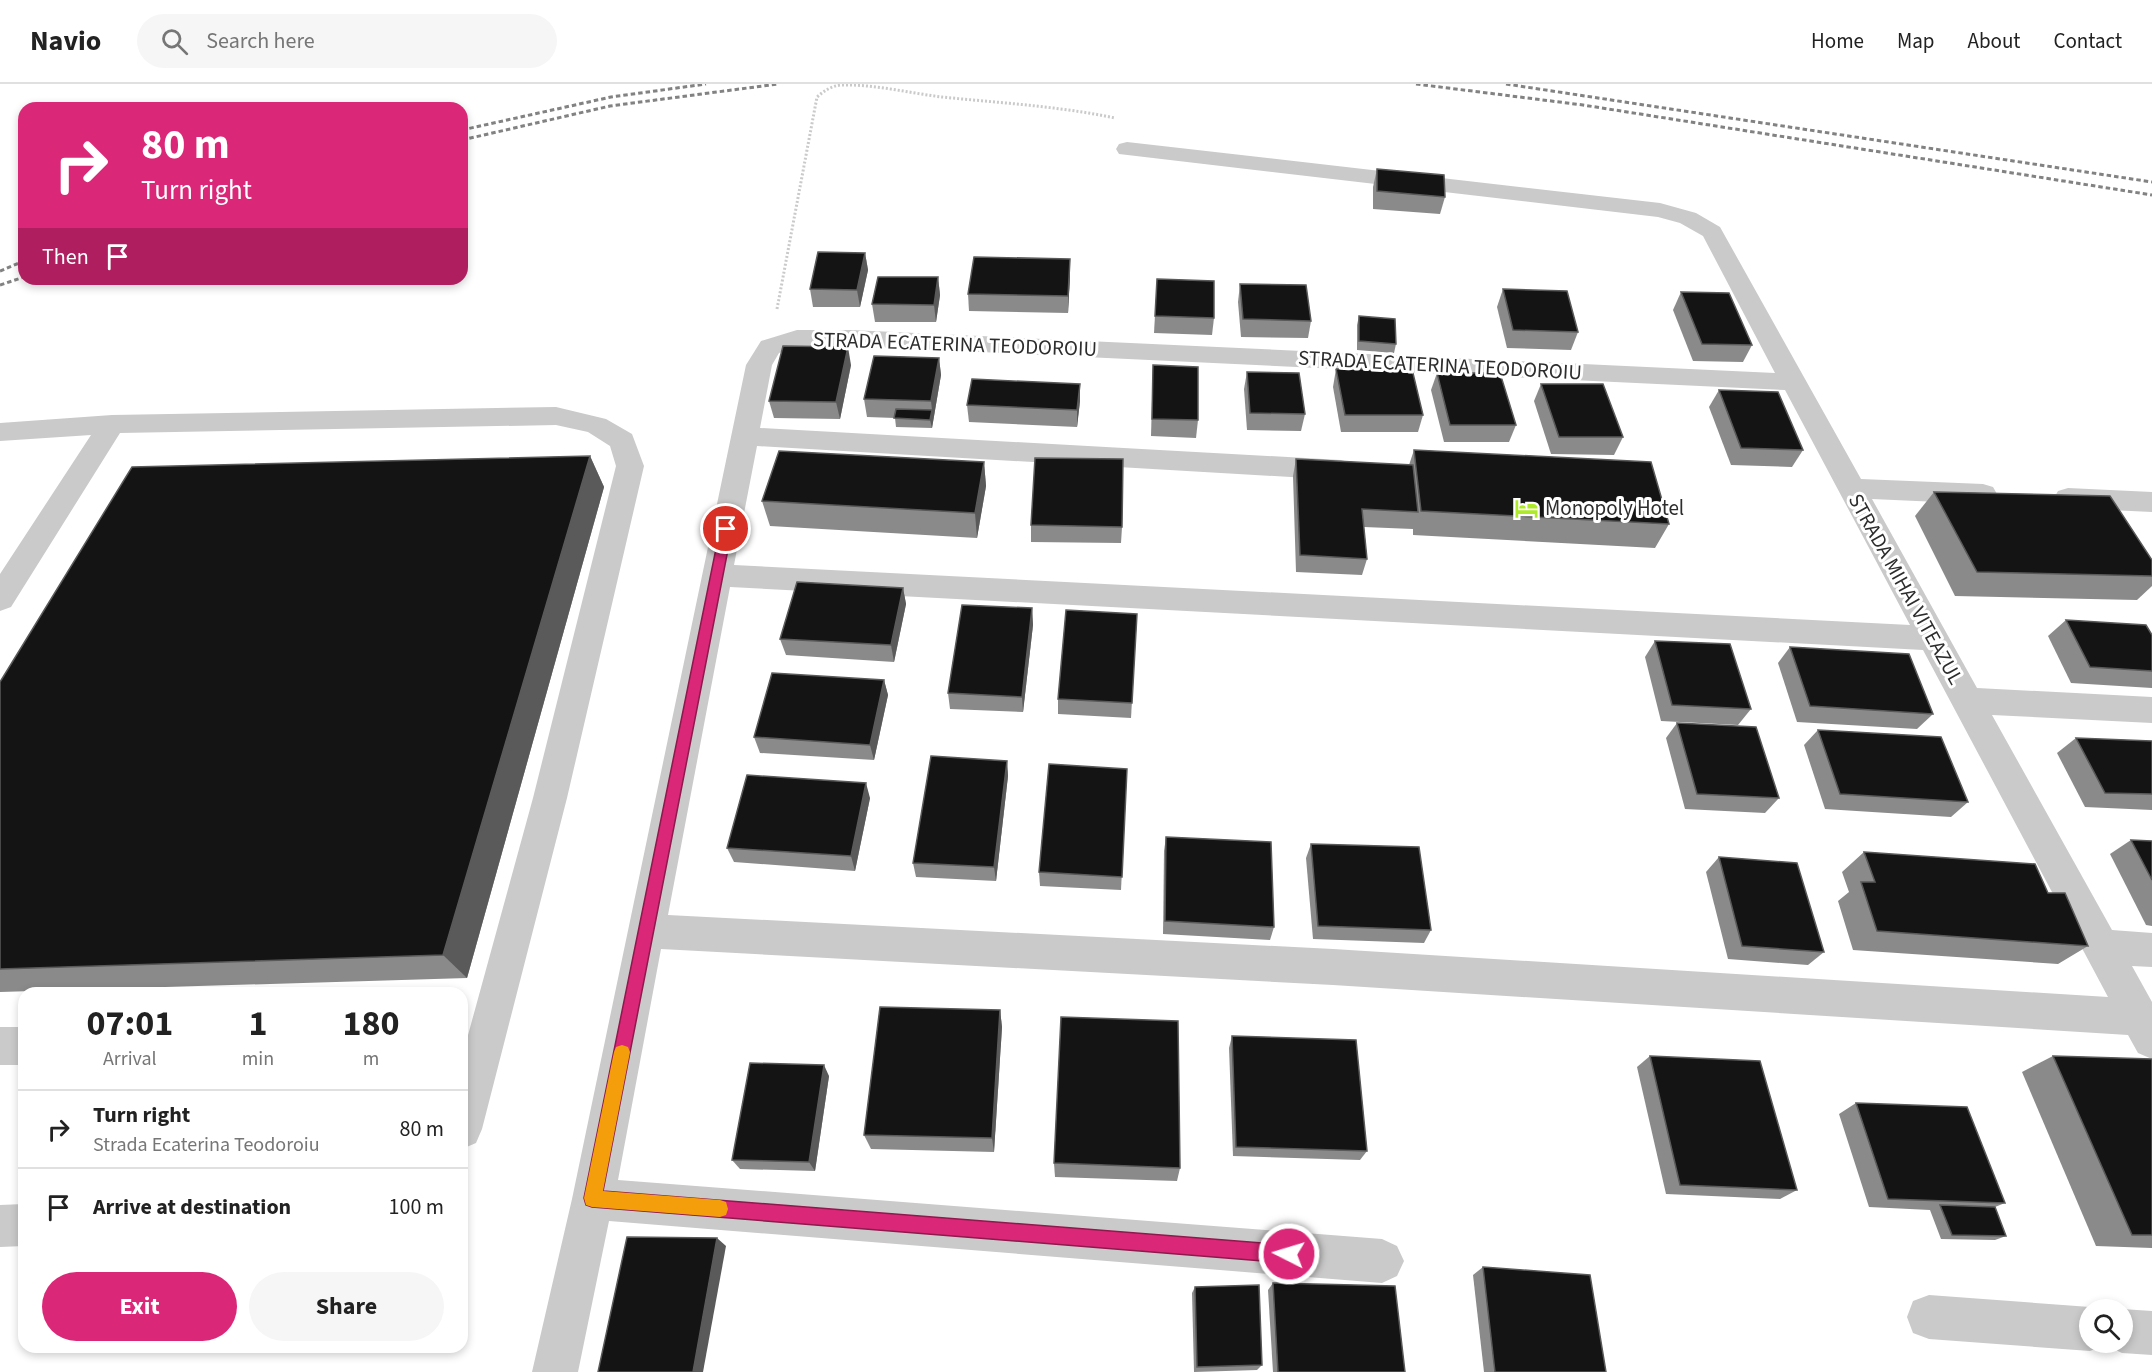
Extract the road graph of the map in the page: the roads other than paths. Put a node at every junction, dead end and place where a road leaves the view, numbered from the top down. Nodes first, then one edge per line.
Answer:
1 (1127, 149) dead end
2 (1793, 382) junction
3 (112, 424) junction
4 (0, 432) edge
5 (744, 436) junction
6 (1351, 470) edge
7 (1850, 488) junction
8 (2013, 495) edge
9 (2048, 497) edge
10 (2152, 502) edge
11 (717, 575) junction
12 (0, 599) edge
13 (1933, 638) junction
14 (1966, 700) junction
15 (2152, 710) edge
16 (646, 931) junction
17 (2100, 946) junction
18 (2152, 950) edge
19 (2145, 1029) edge
20 (476, 1032) edge
21 (0, 1046) edge
22 (18, 1046) edge
23 (468, 1087) edge
24 (592, 1198) junction
25 (0, 1226) edge
26 (18, 1226) edge
27 (1382, 1261) dead end
28 (1929, 1317) dead end
29 (2079, 1328) edge
30 (2133, 1332) edge
31 (2152, 1333) edge
32 (555, 1372) edge

1 - 2 street, STRADA MIHAI VITEAZUL
2 - 5 street, STRADA ECATERINA TEODOROIU
2 - 7 street, STRADA MIHAI VITEAZUL
3 - 4 street
3 - 12 street
3 - 20 street
5 - 6 street
5 - 11 street
7 - 8 street
7 - 13 street, STRADA MIHAI VITEAZUL
9 - 10 street
11 - 13 street
11 - 16 street
13 - 14 street, STRADA MIHAI VITEAZUL
14 - 15 street
14 - 17 street, STRADA MIHAI VITEAZUL
16 - 19 street
16 - 24 street
17 - 18 street
17 - 19 street, STRADA MIHAI VITEAZUL
20 - 23 street
21 - 22 street
24 - 27 street
24 - 32 street
25 - 26 street
28 - 29 street
30 - 31 street

